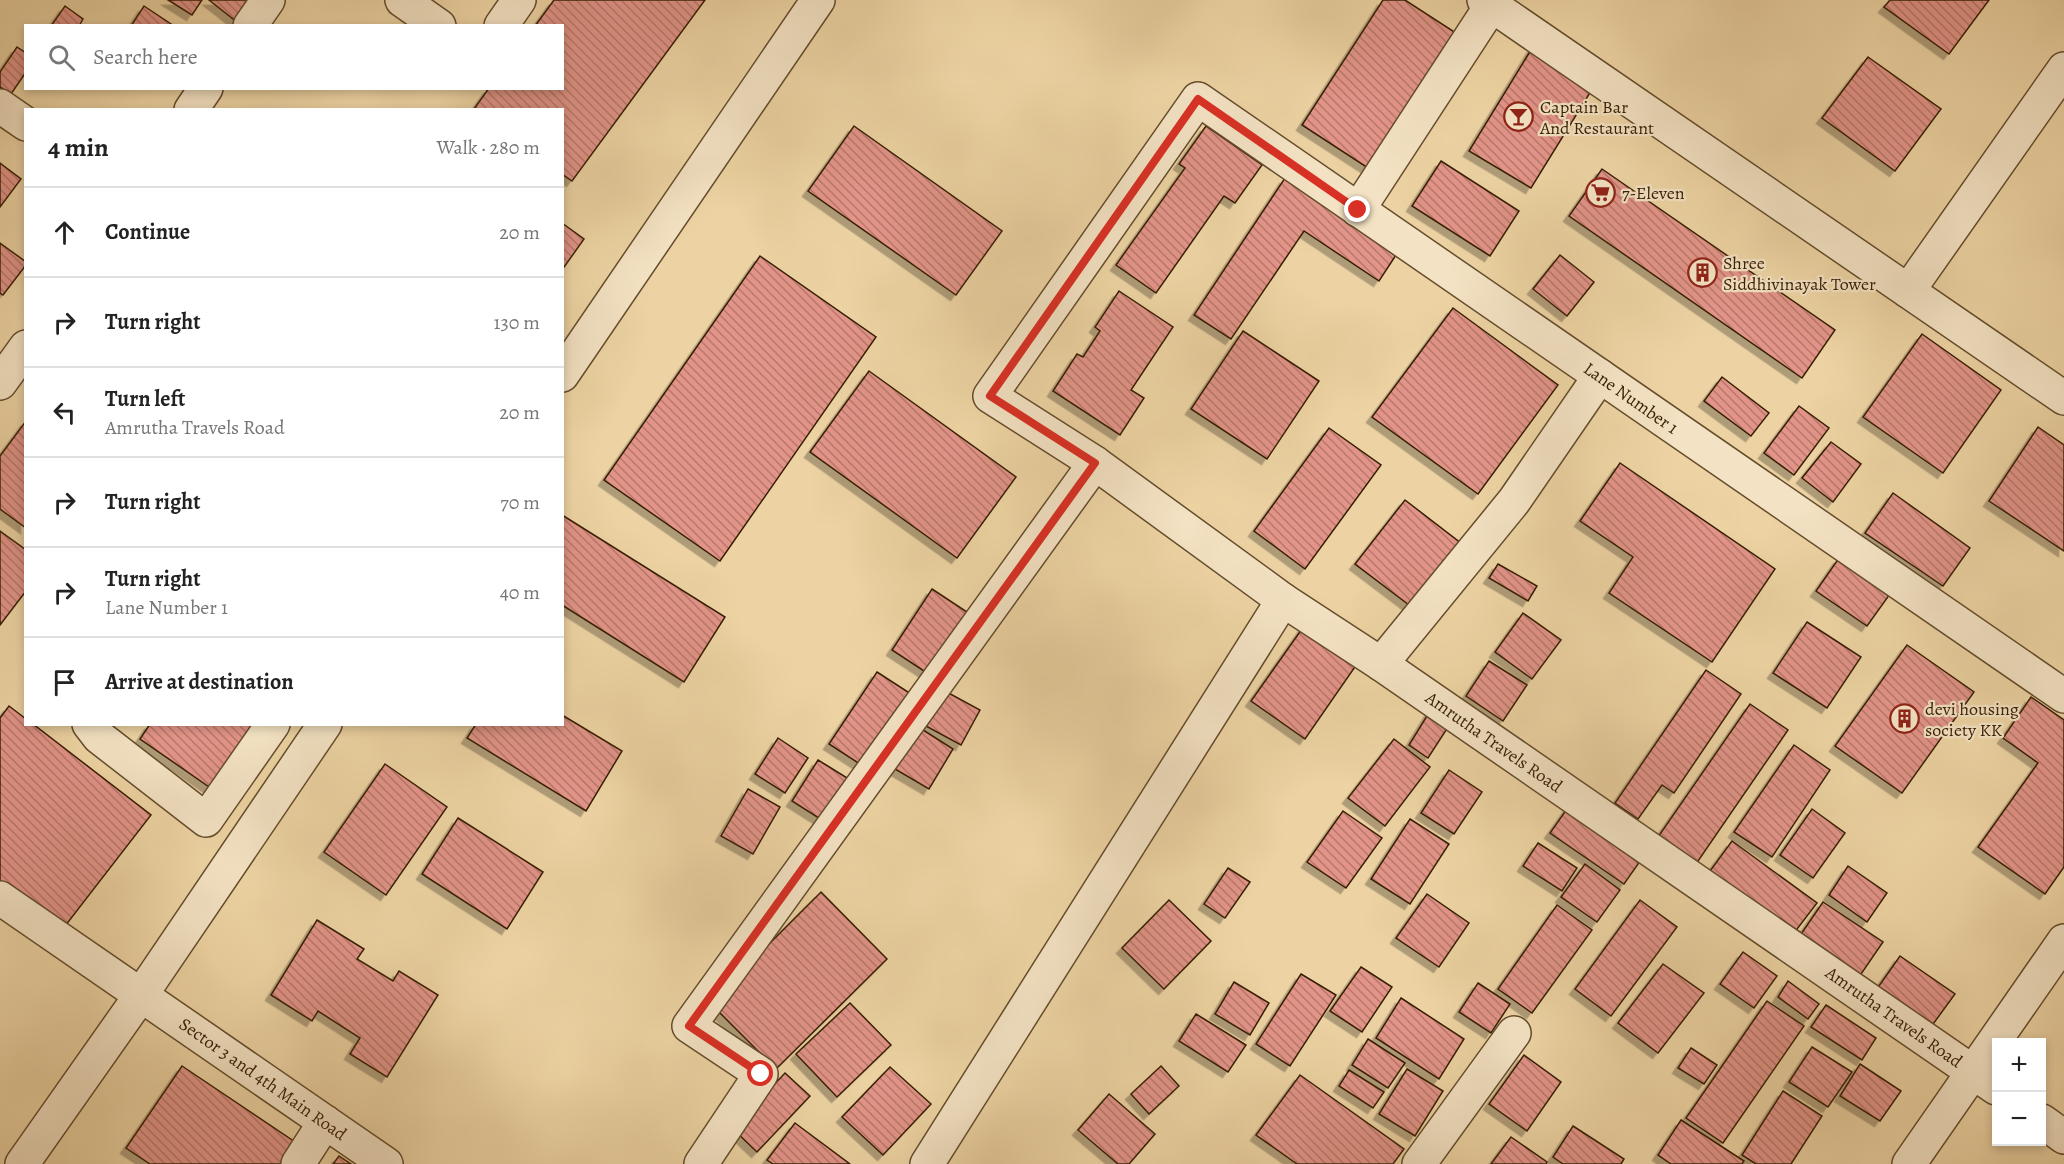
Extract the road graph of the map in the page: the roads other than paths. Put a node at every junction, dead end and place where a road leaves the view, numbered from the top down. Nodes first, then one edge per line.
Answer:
1 (268, 0) edge
2 (402, 0) edge
3 (519, 0) edge
4 (818, 0) edge
5 (1490, 2) edge
6 (251, 24) edge
7 (436, 24) edge
8 (502, 24) edge
9 (2064, 69) edge
10 (205, 90) edge
11 (0, 106) edge
12 (192, 108) edge
13 (24, 123) edge
14 (1358, 210) junction
15 (1908, 291) junction
16 (24, 350) edge
17 (564, 372) edge
18 (1600, 376) junction
19 (0, 383) edge
20 (990, 396) joint
21 (2064, 398) edge
22 (1095, 463) junction
23 (1283, 600) junction
24 (1381, 664) junction
25 (2064, 696) edge
26 (91, 726) edge
27 (272, 726) edge
28 (324, 726) edge
29 (206, 820) junction
30 (242, 846) junction
31 (0, 898) edge
32 (2064, 941) edge
33 (141, 995) junction
34 (1515, 1032) dead end
35 (1985, 1080) edge
36 (325, 1122) junction
37 (2046, 1123) edge
38 (2064, 1137) edge
39 (22, 1164) edge
40 (298, 1164) edge
41 (386, 1164) edge
42 (700, 1164) edge
43 (927, 1164) edge
44 (1419, 1164) edge
45 (1909, 1164) edge

1 - 6 street
2 - 7 street
3 - 8 street
4 - 17 street
5 - 14 street
5 - 15 street
9 - 15 street
10 - 12 street
11 - 13 street
14 - 18 street, Lane Number 1
14 - 20 street, Lane Number 1
15 - 21 street
16 - 19 street
18 - 24 street
18 - 25 street, Lane Number 1
20 - 22 street, Amrutha Travels Road
22 - 23 street, Amrutha Travels Road
22 - 42 street
23 - 24 street, Amrutha Travels Road
23 - 43 street
24 - 35 street, Amrutha Travels Road
26 - 29 street
27 - 29 street
28 - 30 street
29 - 30 street
30 - 33 street
31 - 33 street, Sector 3 and 4th Main Road
32 - 35 street
33 - 36 street, Sector 3 and 4th Main Road
33 - 39 street
34 - 44 street
35 - 45 street
36 - 40 street
36 - 41 street, Sector 3 and 4th Main Road
37 - 38 street

